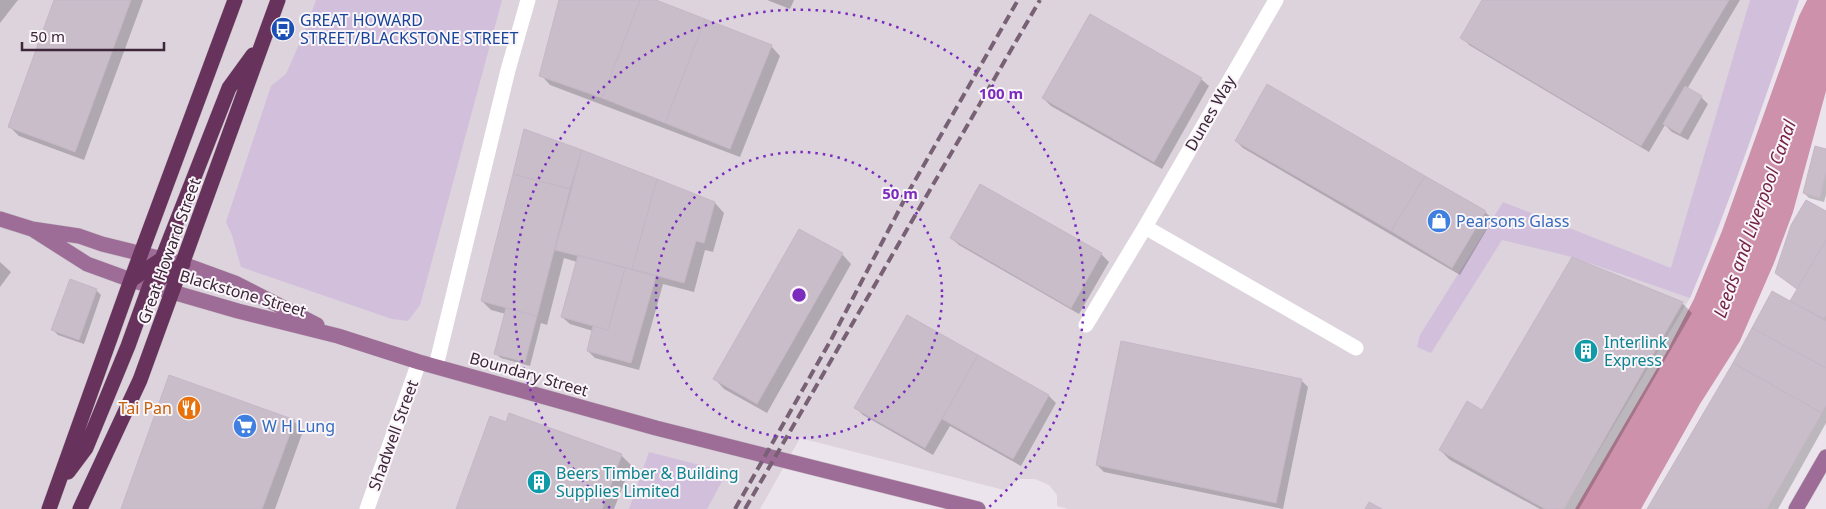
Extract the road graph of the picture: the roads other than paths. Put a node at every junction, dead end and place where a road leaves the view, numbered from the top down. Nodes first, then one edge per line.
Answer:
1 (235, 0) edge
2 (278, 0) edge
3 (528, 0) edge
4 (1276, 0) edge
5 (263, 40) junction
6 (0, 219) edge
7 (1145, 227) junction
8 (32, 229) junction
9 (140, 254) junction
10 (162, 259) junction
11 (183, 264) junction
12 (131, 280) junction
13 (150, 285) junction
14 (173, 291) junction
15 (1086, 325) dead end
16 (338, 336) junction
17 (1356, 348) dead end
18 (419, 362) junction
19 (436, 366) junction
20 (1826, 457) edge
21 (58, 486) junction
22 (49, 509) edge
23 (80, 509) edge
24 (367, 509) edge
25 (978, 509) edge
26 (1796, 509) edge

1 - 9 highway, Great Howard Street
2 - 5 highway, Great Howard Street
3 - 19 street
4 - 7 street, Dunes Way
5 - 10 highway
5 - 11 highway, Great Howard Street
6 - 8 main road, Blackstone Street
7 - 15 street, Dunes Way
7 - 17 street
8 - 9 main road, Blackstone Street
8 - 12 main road, Blackstone Street
9 - 10 main road, Blackstone Street
9 - 12 highway, Great Howard Street
10 - 11 main road, Blackstone Street
10 - 12 highway
11 - 13 highway
11 - 14 highway, Great Howard Street
11 - 16 main road, Blackstone Street
12 - 13 main road, Blackstone Street
12 - 21 highway, Great Howard Street
13 - 14 main road, Blackstone Street
13 - 21 highway
14 - 16 main road, Blackstone Street
14 - 23 highway, Great Howard Street
16 - 18 main road, Blackstone Street
18 - 19 main road, Blackstone Street
18 - 24 street, Shadwell Street
19 - 25 main road, Boundary Street
20 - 26 main road
21 - 22 highway, Great Howard Street

